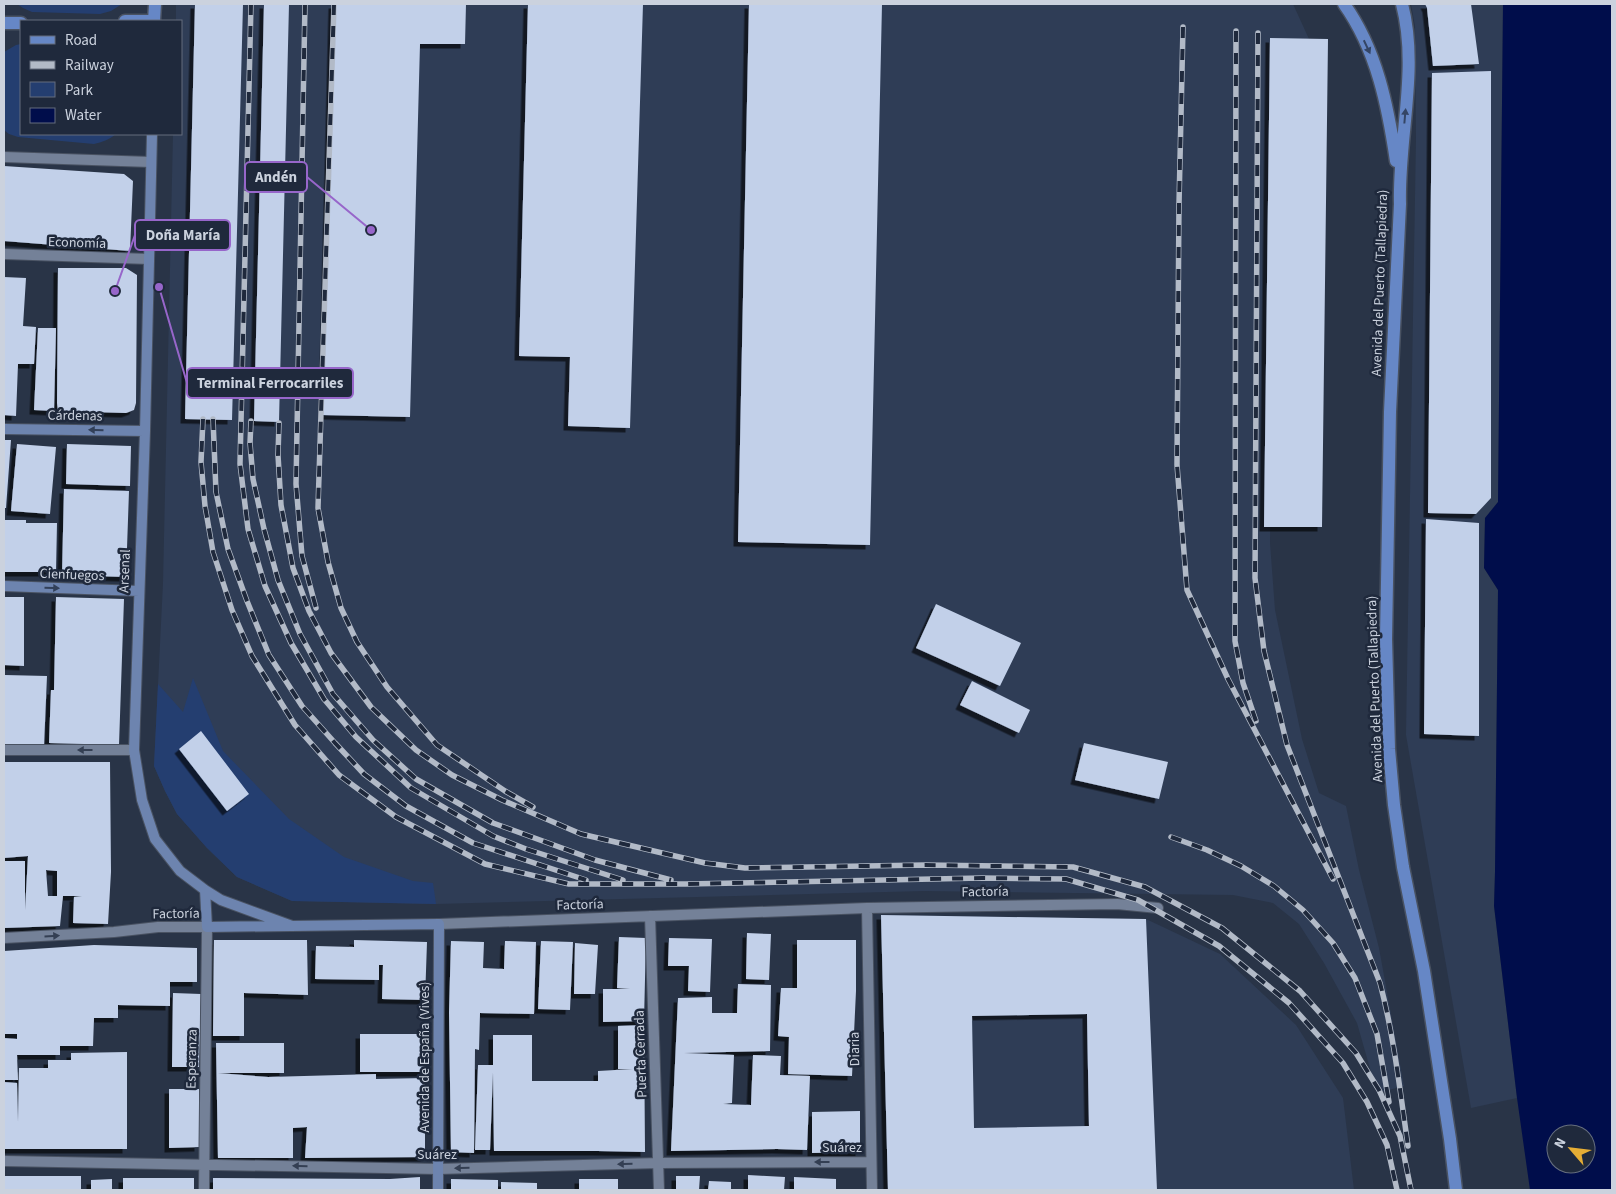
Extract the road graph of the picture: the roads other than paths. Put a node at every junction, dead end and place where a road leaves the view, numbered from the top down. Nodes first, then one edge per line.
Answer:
1 (155, 4) edge
2 (1344, 4) edge
3 (1402, 4) edge
4 (154, 20) edge
5 (4, 23) edge
6 (20, 23) edge
7 (152, 135) edge
8 (4, 157) edge
9 (151, 162) junction
10 (1399, 182) junction
11 (4, 254) edge
12 (149, 259) junction
13 (4, 429) edge
14 (145, 431) junction
15 (4, 586) edge
16 (139, 591) junction
17 (4, 750) edge
18 (134, 750) junction
19 (205, 890) junction
20 (867, 908) junction
21 (1158, 908) dead end
22 (650, 916) junction
23 (439, 924) junction
24 (292, 926) junction
25 (207, 927) junction
26 (4, 938) edge
27 (4, 1161) edge
28 (871, 1162) junction
29 (659, 1163) junction
30 (205, 1165) junction
31 (438, 1169) junction
32 (204, 1190) edge
33 (438, 1190) edge
34 (659, 1190) edge
35 (872, 1190) edge
36 (1456, 1190) edge

1 - 4 main road
2 -> 10 main road
10 -> 3 main road
5 - 6 main road
7 - 9 street, Arsenal
8 - 9 street
9 - 12 street, Arsenal
10 - 36 main road, Avenida del Puerto (Tallapiedra)
11 - 12 street, Economía
12 - 14 street, Arsenal
14 -> 13 street, Cárdenas
14 - 16 street, Arsenal
15 -> 16 street, Cienfuegos
16 - 18 street, Arsenal
18 -> 17 street
18 - 19 street, Arsenal
19 - 24 street, Arsenal
19 - 25 street
20 - 21 street, Factoría
20 - 22 street, Factoría
20 - 28 street, Diaria
22 - 23 street, Factoría
22 - 29 street, Puerta Cerrada
23 - 24 street, Factoría
23 - 31 street, Avenida de España (Vives)
24 - 25 street, Factoría
26 -> 25 street, Factoría
25 - 30 street, Esperanza
27 - 30 street, Suárez
28 -> 29 street, Suárez
28 - 35 street, Diaria
29 -> 31 street, Suárez
29 - 34 street, Puerta Cerrada
31 -> 30 street, Suárez
30 - 32 street, Esperanza
31 - 33 street, Avenida de España (Vives)

